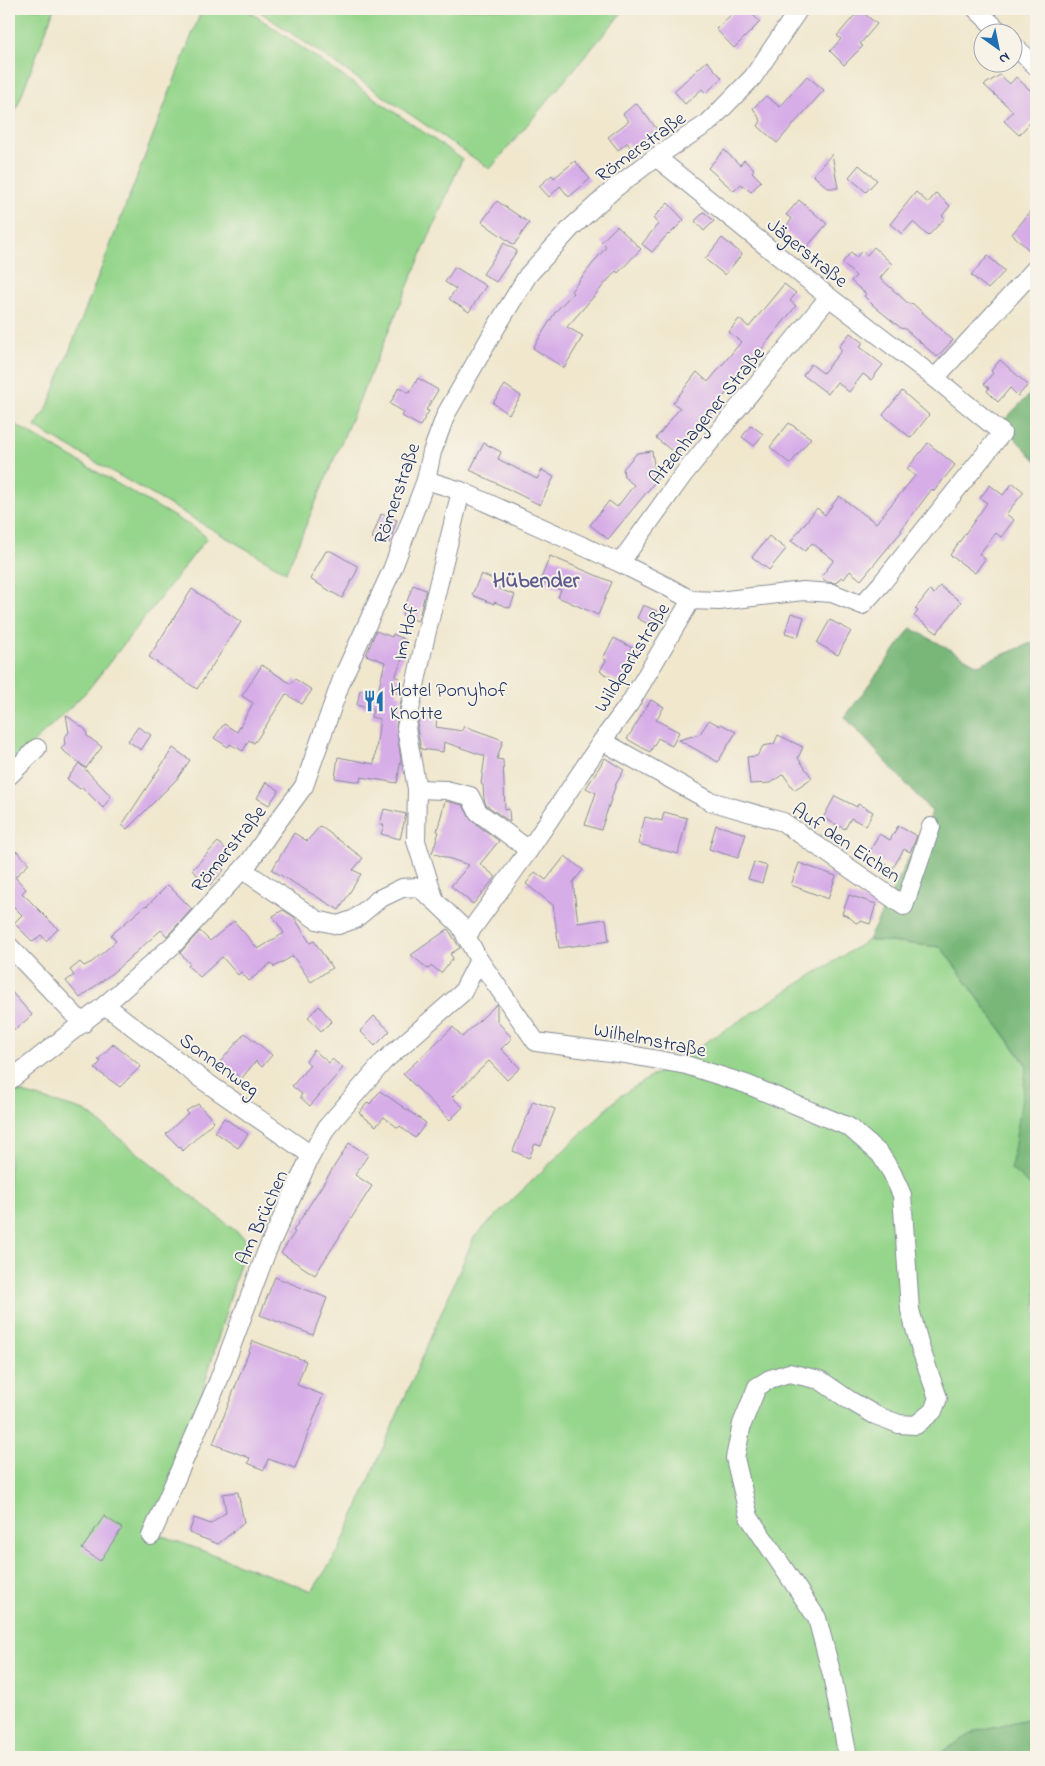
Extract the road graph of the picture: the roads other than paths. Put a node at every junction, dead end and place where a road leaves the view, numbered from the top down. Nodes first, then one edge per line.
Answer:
1 (799, 9) edge
2 (976, 9) edge
3 (990, 22) edge
4 (1022, 53) edge
5 (1036, 66) edge
6 (656, 157) junction
7 (1036, 268) edge
8 (829, 297) junction
9 (935, 378) junction
10 (1002, 433) joint
11 (426, 480) junction
12 (461, 490) junction
13 (620, 563) junction
14 (691, 600) junction
15 (602, 741) junction
16 (37, 748) dead end
17 (9, 776) edge
18 (417, 789) junction
19 (931, 827) dead end
20 (529, 850) junction
21 (243, 870) junction
22 (435, 900) junction
23 (466, 937) junction
24 (9, 946) edge
25 (479, 960) junction
26 (106, 1005) junction
27 (82, 1024) junction
28 (9, 1082) edge
29 (312, 1155) junction
30 (151, 1536) dead end
31 (848, 1757) edge

1 - 6 street, Römerstraße
2 - 3 street
4 - 5 street
6 - 8 street, Jägerstraße
6 - 11 street, Römerstraße
7 - 9 street
8 - 9 street, Jägerstraße
8 - 13 street, Atzenhagener Straße
9 - 10 street, Jägerstraße
10 - 14 street, Wildparkstraße
11 - 12 street
11 - 21 street, Römerstraße
12 - 13 street
12 - 18 street, Im Hof
13 - 14 street
14 - 15 street, Wildparkstraße
15 - 19 street, Auf den Eichen
15 - 20 street, Wildparkstraße
16 - 17 street
18 - 20 street
18 - 22 street, Im Hof
20 - 23 street, Wildparkstraße
21 - 22 street, Wilhelmstraße
21 - 26 street, Römerstraße
22 - 23 street, Wilhelmstraße
23 - 25 street, Wilhelmstraße
24 - 27 street
25 - 29 street, Am Brüchen
25 - 31 street, Wilhelmstraße
26 - 27 street, Römerstraße
26 - 29 street, Sonnenweg
27 - 28 street, Römerstraße
29 - 30 street, Am Brüchen

